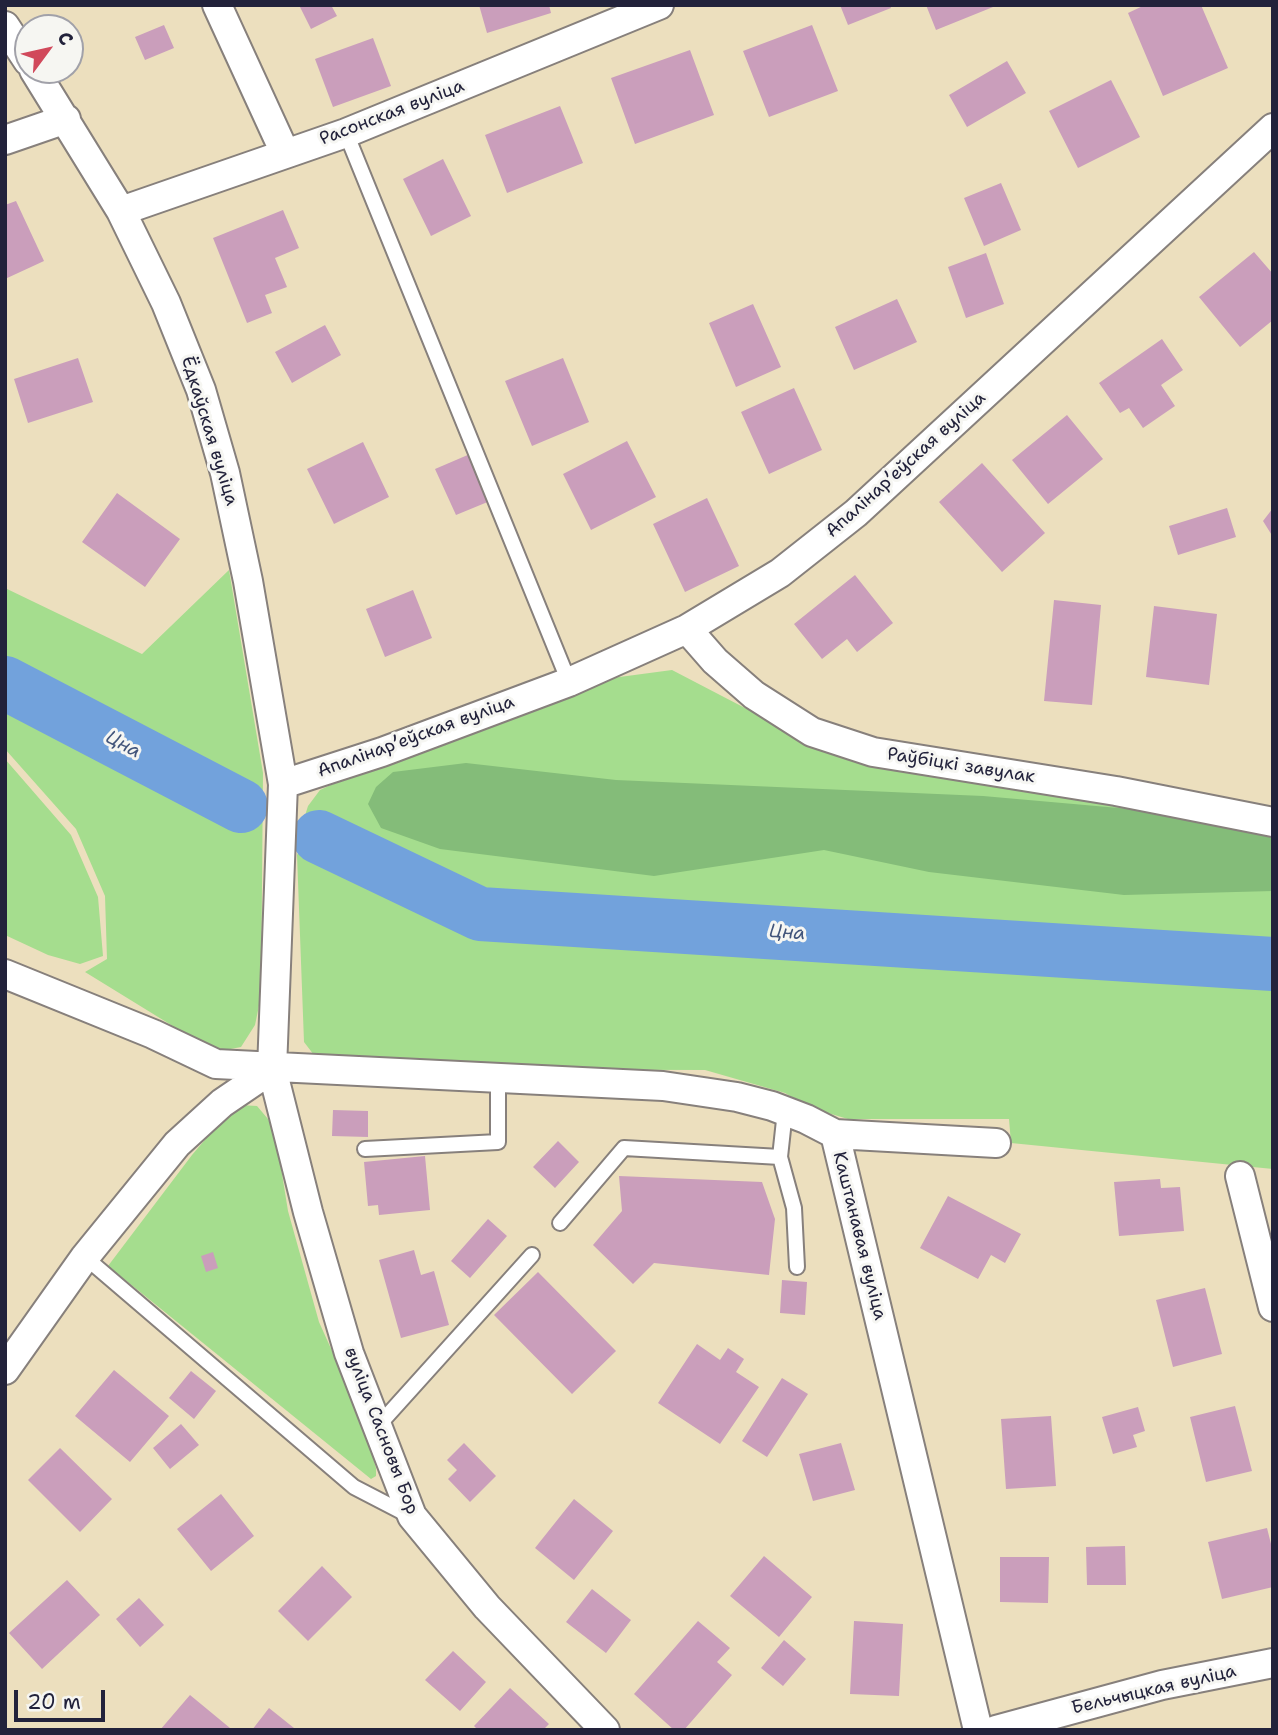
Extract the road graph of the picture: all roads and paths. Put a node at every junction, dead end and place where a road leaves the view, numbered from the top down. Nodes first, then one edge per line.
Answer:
1 (217, 5) edge
2 (659, 5) edge
3 (43, 84) edge
4 (66, 119) junction
5 (1273, 128) edge
6 (346, 133) junction
7 (5, 140) edge
8 (285, 153) junction
9 (121, 211) junction
10 (687, 629) junction
11 (569, 681) junction
12 (283, 784) junction
13 (1273, 822) edge
14 (5, 974) edge
15 (272, 1069) junction
16 (498, 1078) junction
17 (785, 1111) junction
18 (835, 1135) junction
19 (996, 1143) dead end
20 (365, 1149) dead end
21 (780, 1157) junction
22 (1240, 1176) dead end
23 (560, 1223) dead end
24 (532, 1255) dead end
25 (85, 1257) junction
26 (797, 1267) dead end
27 (1273, 1307) edge
28 (5, 1370) edge
29 (377, 1427) junction
30 (412, 1516) junction
31 (1273, 1663) edge
32 (592, 1726) edge
33 (978, 1730) edge
34 (996, 1730) edge

1 - 8 street
2 - 6 street, Расонская вуліца
3 - 4 street, Ёдкаўская вуліца
4 - 7 street
4 - 9 street, Ёдкаўская вуліца
5 - 10 street, Апалінарʼеўская вуліца
6 - 8 street, Расонская вуліца
6 - 11 lane
8 - 9 street, Расонская вуліца
9 - 12 street, Ёдкаўская вуліца
10 - 11 street, Апалінарʼеўская вуліца
10 - 13 street, Раўбіцкі завулак
11 - 12 street, Апалінарʼеўская вуліца
12 - 15 street, вуліца Сасновы Бор
14 - 15 street
15 - 16 street, Каштанавая вуліца
15 - 25 street
15 - 29 street, вуліца Сасновы Бор
16 - 17 street, Каштанавая вуліца
16 - 20 lane
17 - 18 street, Каштанавая вуліца
17 - 21 lane
18 - 19 street
18 - 33 street, Каштанавая вуліца
21 - 23 lane
21 - 26 lane
22 - 27 street
24 - 29 lane
25 - 28 street
25 - 30 lane
29 - 30 street, вуліца Сасновы Бор
30 - 32 street, вуліца Сасновы Бор
31 - 34 street, Бельчыцкая вуліца

